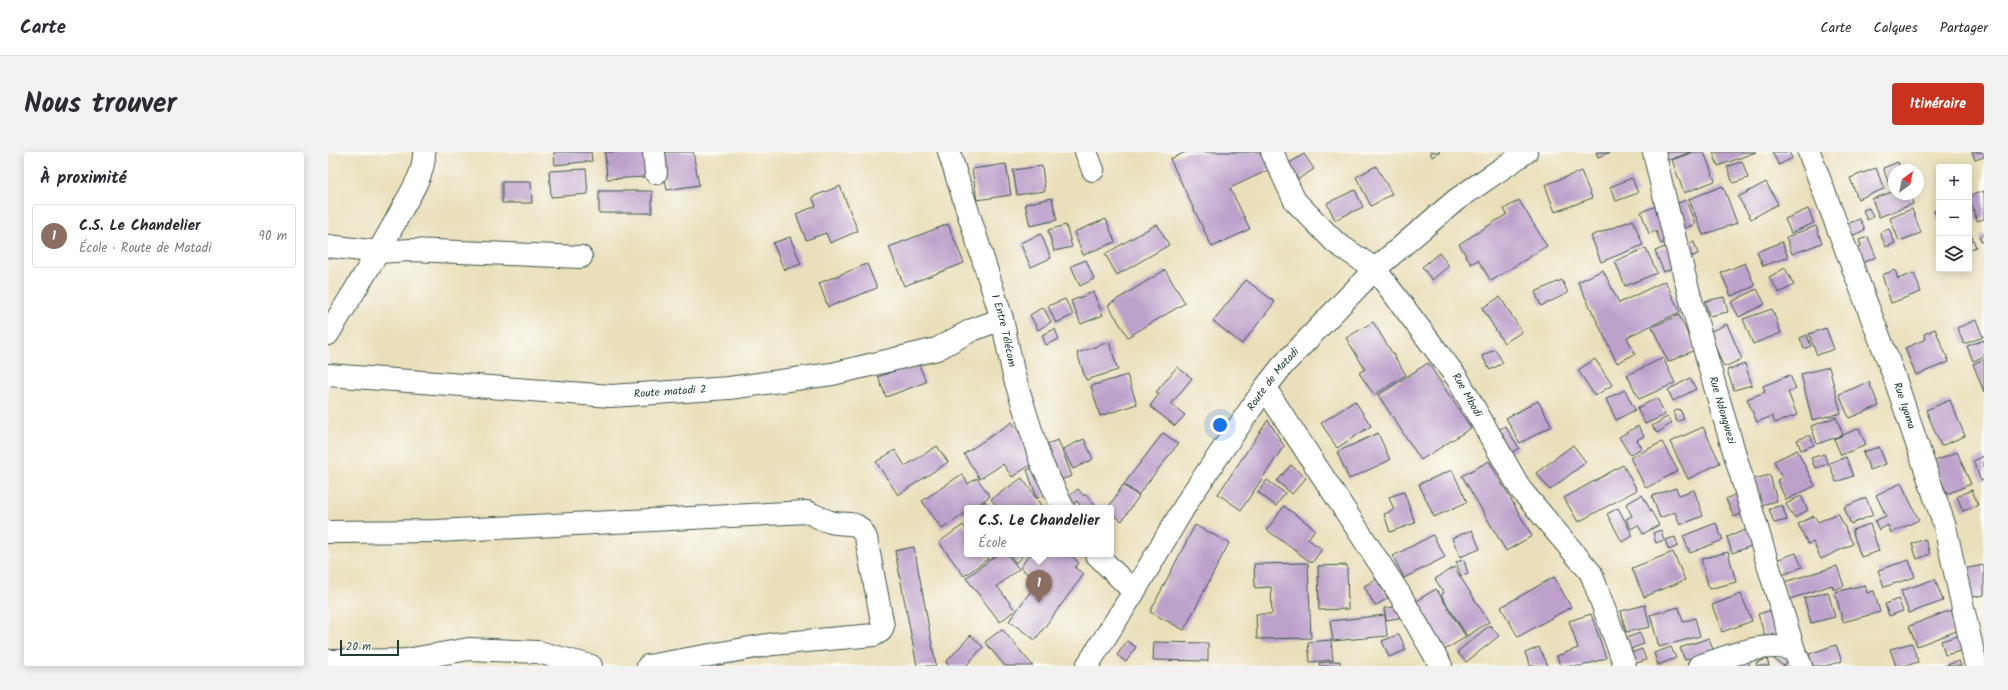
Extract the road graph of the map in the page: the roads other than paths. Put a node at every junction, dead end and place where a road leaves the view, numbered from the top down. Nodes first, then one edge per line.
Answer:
1 (424, 152) edge
2 (654, 152) edge
3 (949, 152) edge
4 (1272, 152) edge
5 (1526, 152) edge
6 (1654, 152) edge
7 (1809, 152) edge
8 (656, 174) dead end
9 (328, 246) edge
10 (379, 252) junction
11 (581, 257) dead end
12 (1375, 268) junction
13 (1002, 319) junction
14 (328, 334) edge
15 (328, 374) edge
16 (1265, 388) junction
17 (1062, 505) edge
18 (328, 532) edge
19 (1099, 557) edge
20 (1134, 592) junction
21 (1797, 658) edge
22 (328, 661) edge
23 (591, 666) edge
24 (648, 666) edge
25 (1087, 666) edge
26 (1440, 666) edge
27 (1625, 666) edge
28 (1699, 666) edge
29 (1976, 666) edge

1 - 10 main road
2 - 8 main road
3 - 13 main road, 1 Entre Télécom
4 - 12 main road, Rue Mbodi
5 - 12 main road, Route de Matadi
6 - 21 main road, Rue Ndongwezi
7 - 29 main road, Rue Iyoma
9 - 10 main road
10 - 11 main road
10 - 14 main road
12 - 16 main road, Route de Matadi
12 - 27 main road, Rue Mbodi
13 - 15 main road, Route matadi 2
13 - 17 main road, 1 Entre Télécom
16 - 20 main road, Route de Matadi
16 - 26 main road
18 - 24 main road
19 - 20 main road
20 - 25 main road, Route de Matadi
21 - 28 main road
22 - 23 main road

